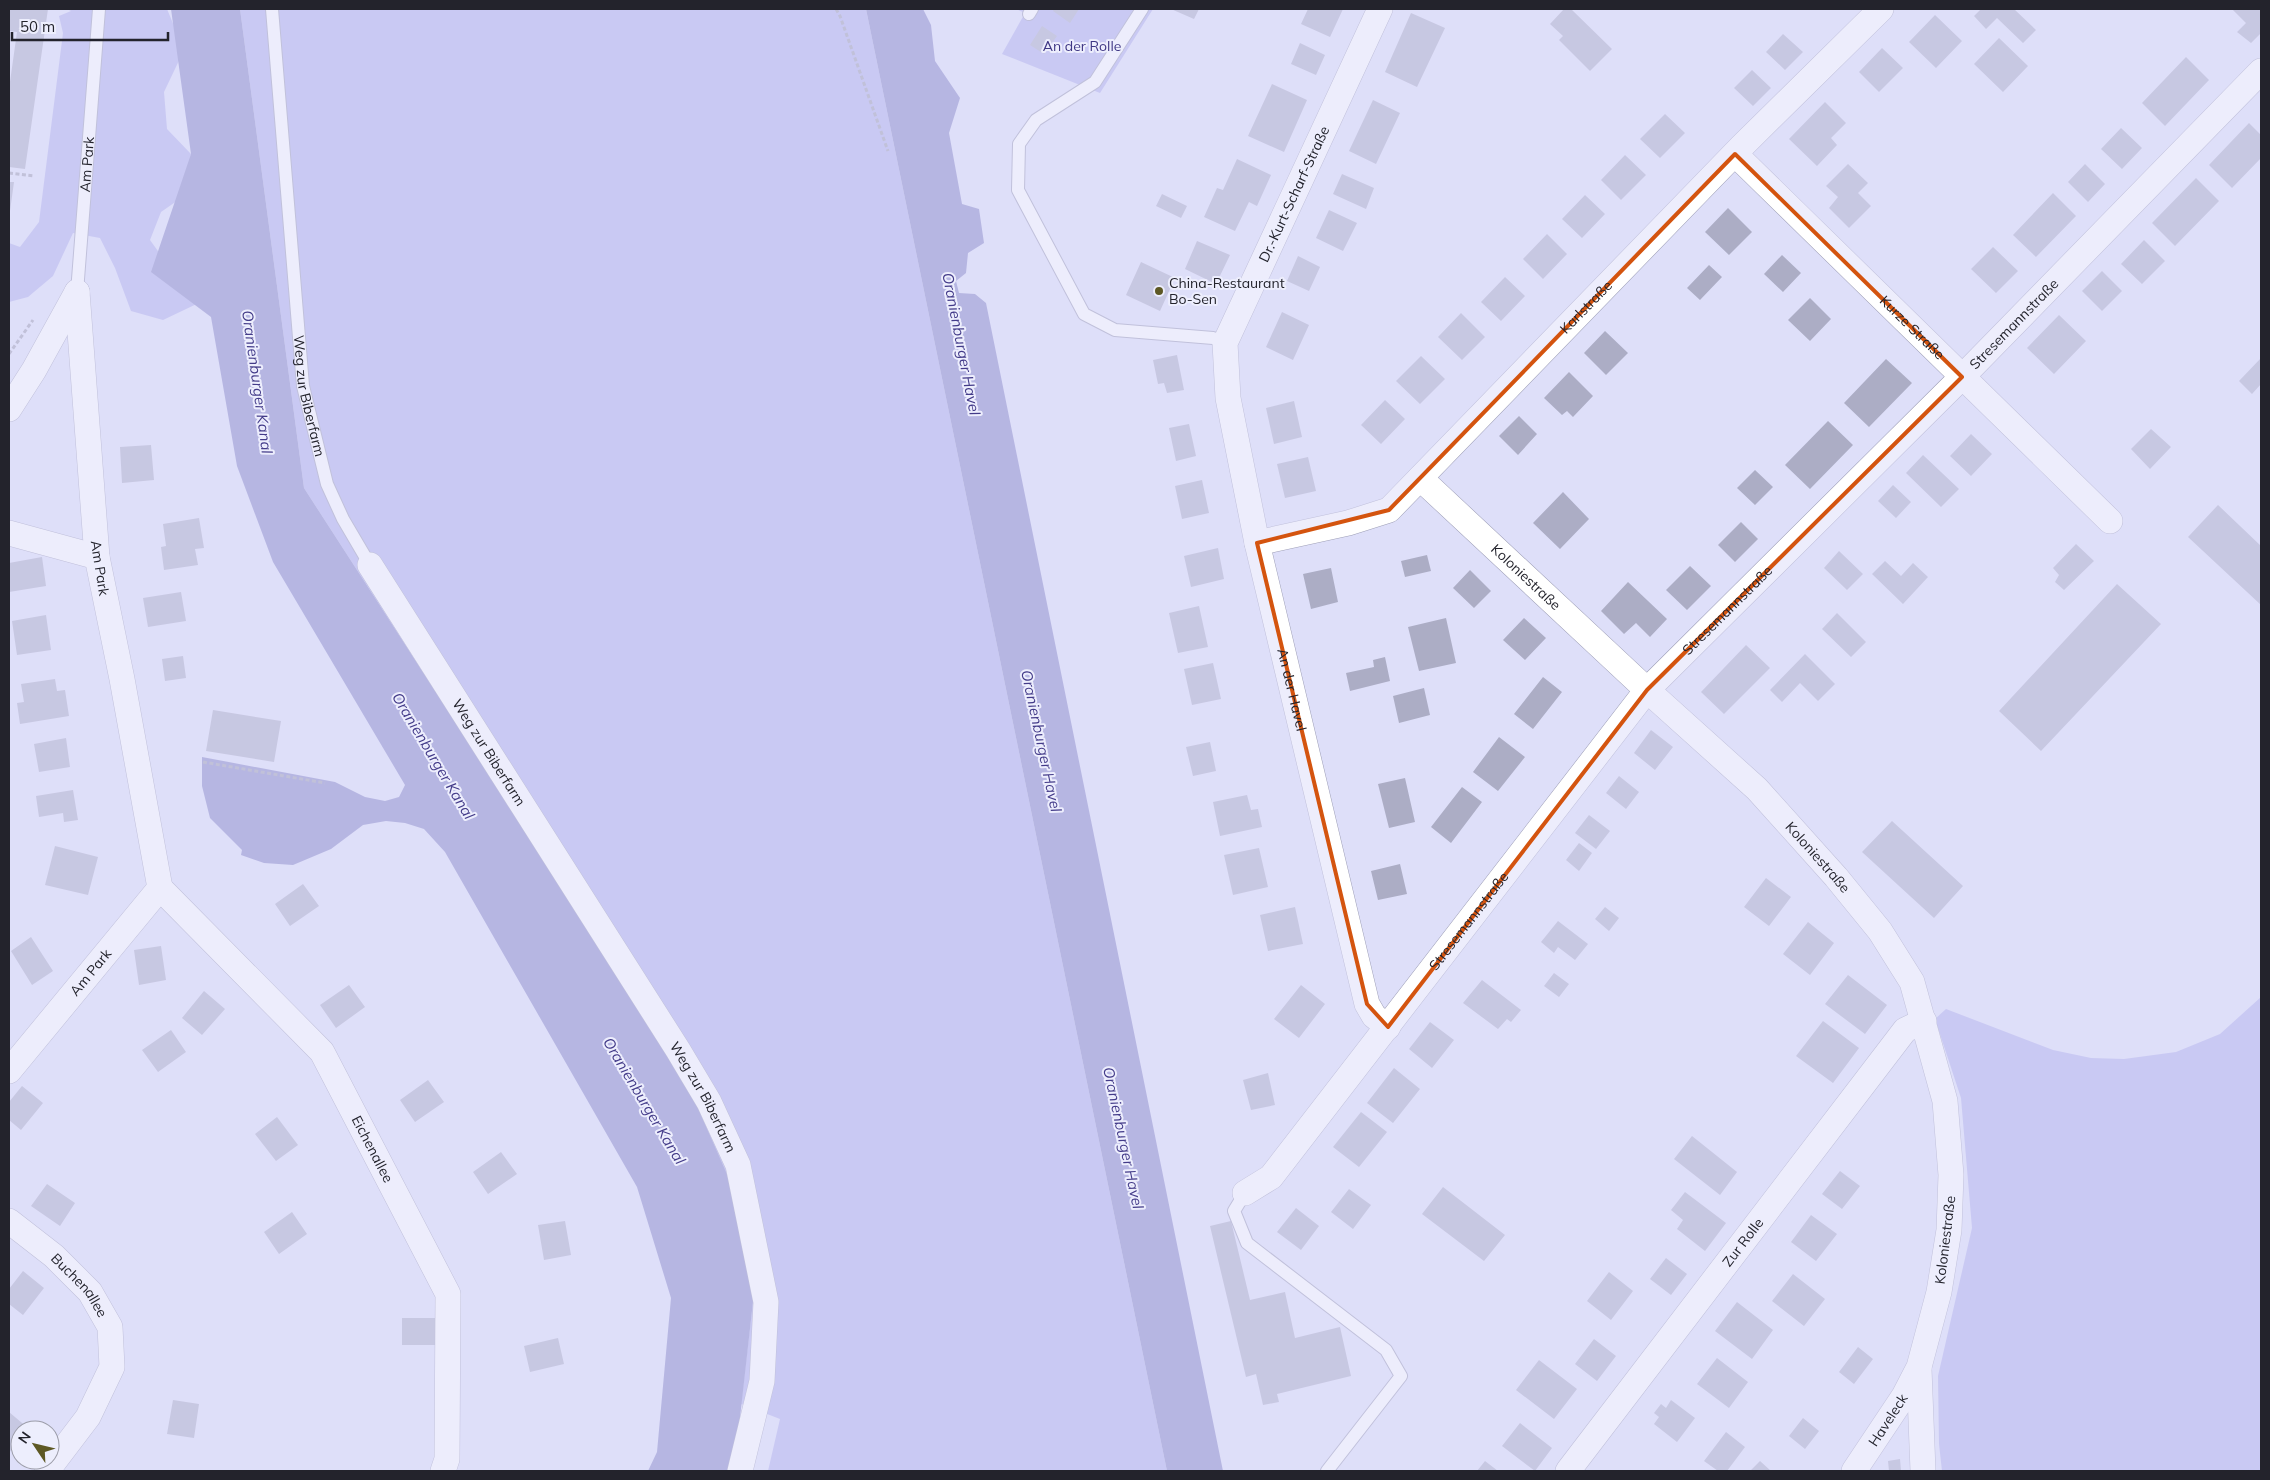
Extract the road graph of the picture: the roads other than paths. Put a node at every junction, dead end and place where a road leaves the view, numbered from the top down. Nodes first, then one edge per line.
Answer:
1 (100, 9) edge
2 (272, 9) edge
3 (1142, 9) edge
4 (1380, 9) edge
5 (1880, 9) edge
6 (2261, 71) edge
7 (1735, 154) junction
8 (76, 292) junction
9 (1225, 343) junction
10 (1962, 376) junction
11 (9, 408) edge
12 (1420, 478) junction
13 (2110, 521) dead end
14 (9, 533) edge
15 (1257, 543) junction
16 (97, 557) junction
17 (370, 565) joint
18 (1647, 690) junction
19 (160, 888) junction
20 (1924, 1021) junction
21 (1388, 1026) junction
22 (9, 1071) edge
23 (1245, 1193) joint
24 (9, 1221) edge
25 (1919, 1368) junction
26 (47, 1471) edge
27 (443, 1471) edge
28 (740, 1471) edge
29 (1327, 1471) edge
30 (1568, 1471) edge
31 (1854, 1471) edge
32 (1923, 1471) edge

1 - 8 lane, Am Park
2 - 17 lane, Weg zur Biberfarm
3 - 9 lane
4 - 9 street, Dr.-Kurt-Scharf-Straße
5 - 7 street, Karlstraße
6 - 10 street, Stresemannstraße
7 - 10 street, Kurze Straße
7 - 12 street, Karlstraße
8 - 11 street
8 - 16 street, Am Park
9 - 15 street, An der Havel
10 - 13 street, Kurze Straße
10 - 18 street, Stresemannstraße
12 - 15 street, Karlstraße
12 - 18 street, Koloniestraße
14 - 16 street
15 - 21 street, An der Havel
16 - 19 street, Am Park
17 - 28 street, Weg zur Biberfarm
18 - 20 street, Koloniestraße
18 - 21 street, Stresemannstraße
19 - 22 street, Am Park
19 - 27 street, Eichenallee
20 - 25 street, Koloniestraße
20 - 30 street, Zur Rolle
21 - 23 street, Stresemannstraße
23 - 29 lane
24 - 26 street, Buchenallee
25 - 31 street, Haveleck
25 - 32 street

